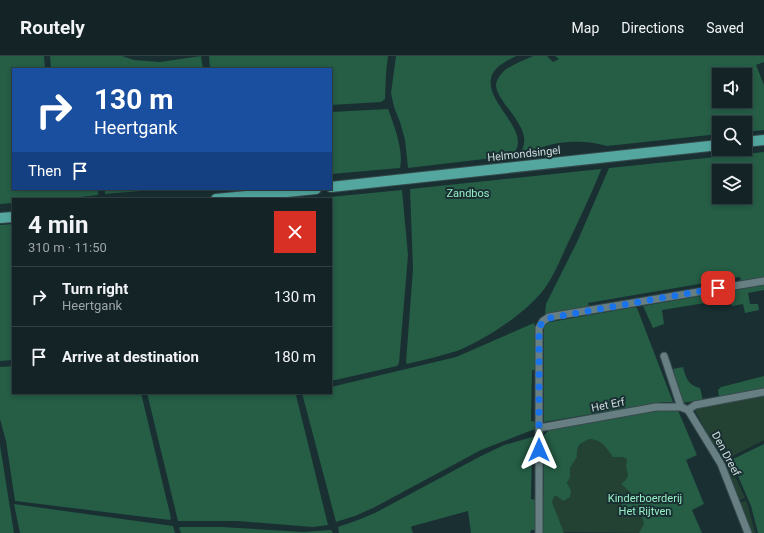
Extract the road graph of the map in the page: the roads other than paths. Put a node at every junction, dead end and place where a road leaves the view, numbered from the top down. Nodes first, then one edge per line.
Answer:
1 (764, 140) edge
2 (752, 141) edge
3 (712, 146) edge
4 (332, 187) edge
5 (306, 190) edge
6 (226, 198) edge
7 (12, 217) edge
8 (0, 218) edge
9 (764, 281) edge
10 (664, 356) dead end
11 (764, 392) edge
12 (681, 407) junction
13 (688, 410) junction
14 (539, 428) junction
15 (539, 533) edge
16 (748, 533) edge

1 - 2 main road
3 - 4 main road, Helmondsingel
5 - 6 main road
7 - 8 main road
9 - 14 street
10 - 12 street
11 - 13 street
12 - 13 street, Het Erf
12 - 14 street, Het Erf
13 - 16 street, Den Dreef
14 - 15 street

